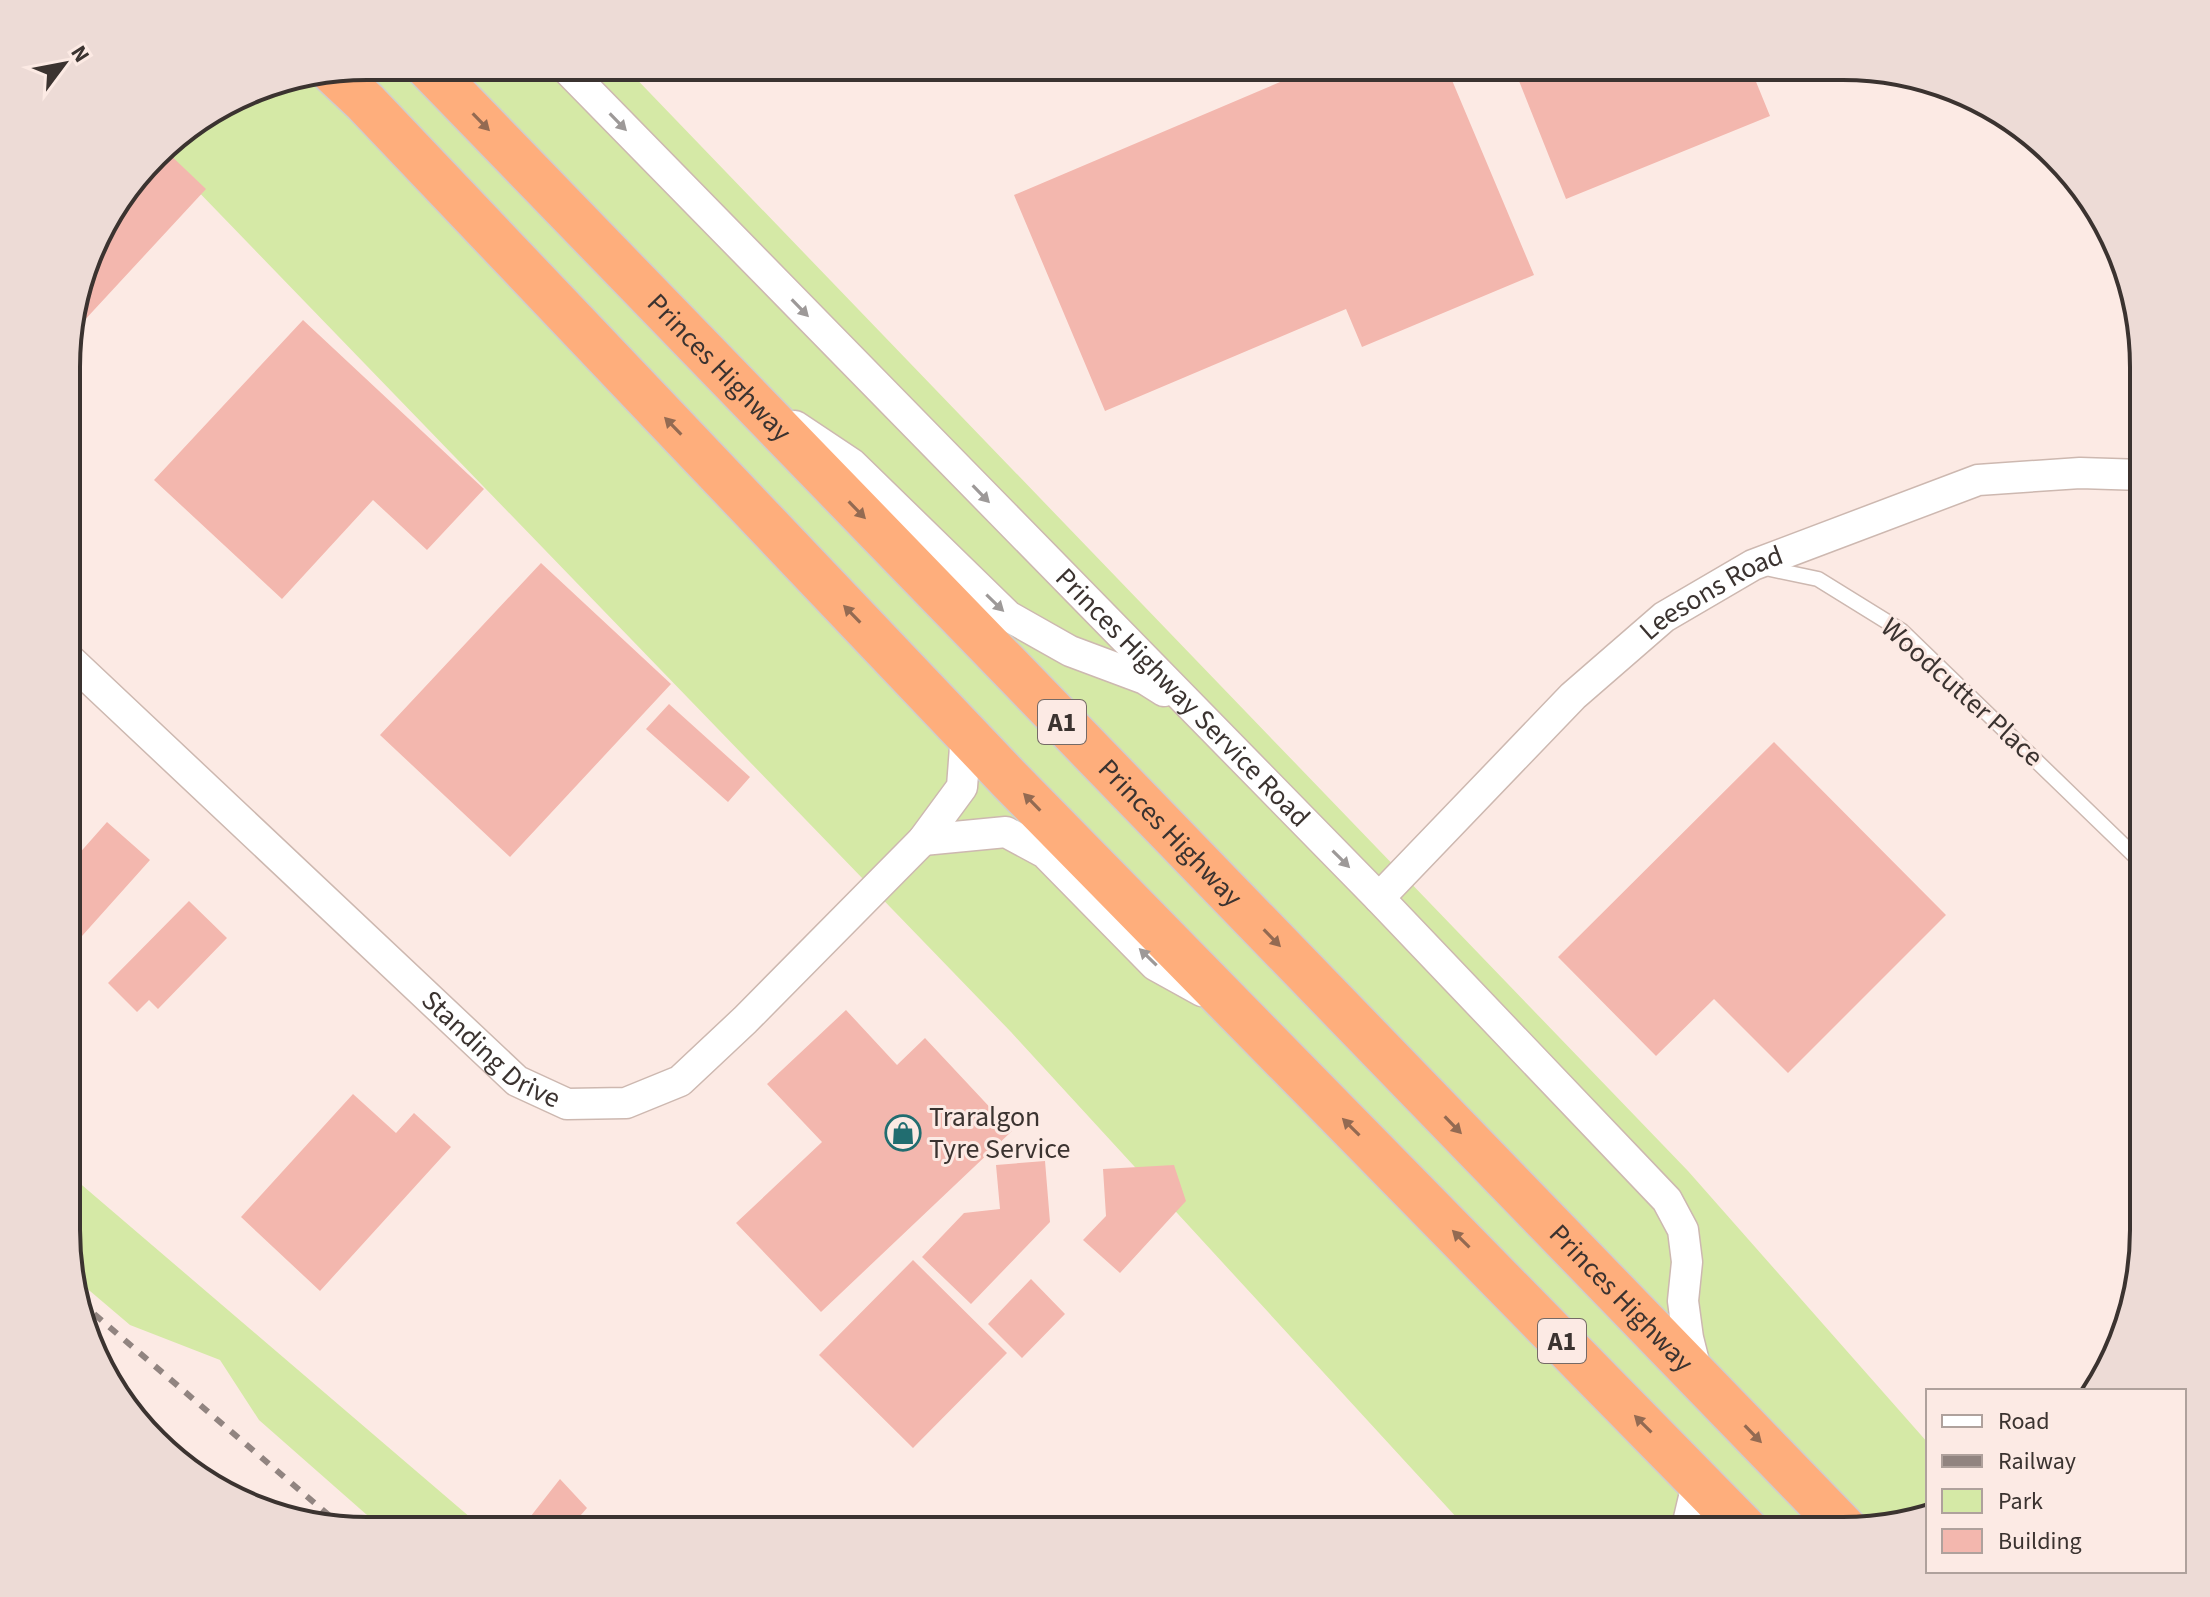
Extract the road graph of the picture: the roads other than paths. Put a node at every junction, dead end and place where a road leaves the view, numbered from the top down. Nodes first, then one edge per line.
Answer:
1 (441, 80) edge
2 (578, 80) edge
3 (343, 81) edge
4 (743, 393) junction
5 (2130, 475) edge
6 (1753, 565) junction
7 (80, 669) edge
8 (1199, 715) junction
9 (966, 734) junction
10 (923, 840) junction
11 (2130, 851) edge
12 (1379, 898) junction
13 (1238, 1012) junction
14 (1698, 1378) junction
15 (1698, 1480) junction
16 (1689, 1517) edge
17 (1734, 1517) edge
18 (1833, 1517) edge

1 -> 4 highway, Princes Highway / A1
2 -> 8 street, Princes Highway Service Road
9 -> 3 highway, A1
4 -> 8 street
4 -> 14 highway, Princes Highway / A1
5 - 6 street, Leesons Road
6 - 11 lane, Woodcutter Place
6 - 12 street, Leesons Road
7 - 10 street, Standing Drive
8 -> 12 street, Princes Highway Service Road
9 - 10 street, Standing Drive
13 -> 9 highway, A1
13 -> 10 street
12 - 14 street, Princes Highway Service Road
15 -> 13 highway, A1
14 -> 18 highway, Princes Highway / A1
15 - 16 street
15 - 17 highway, A1

